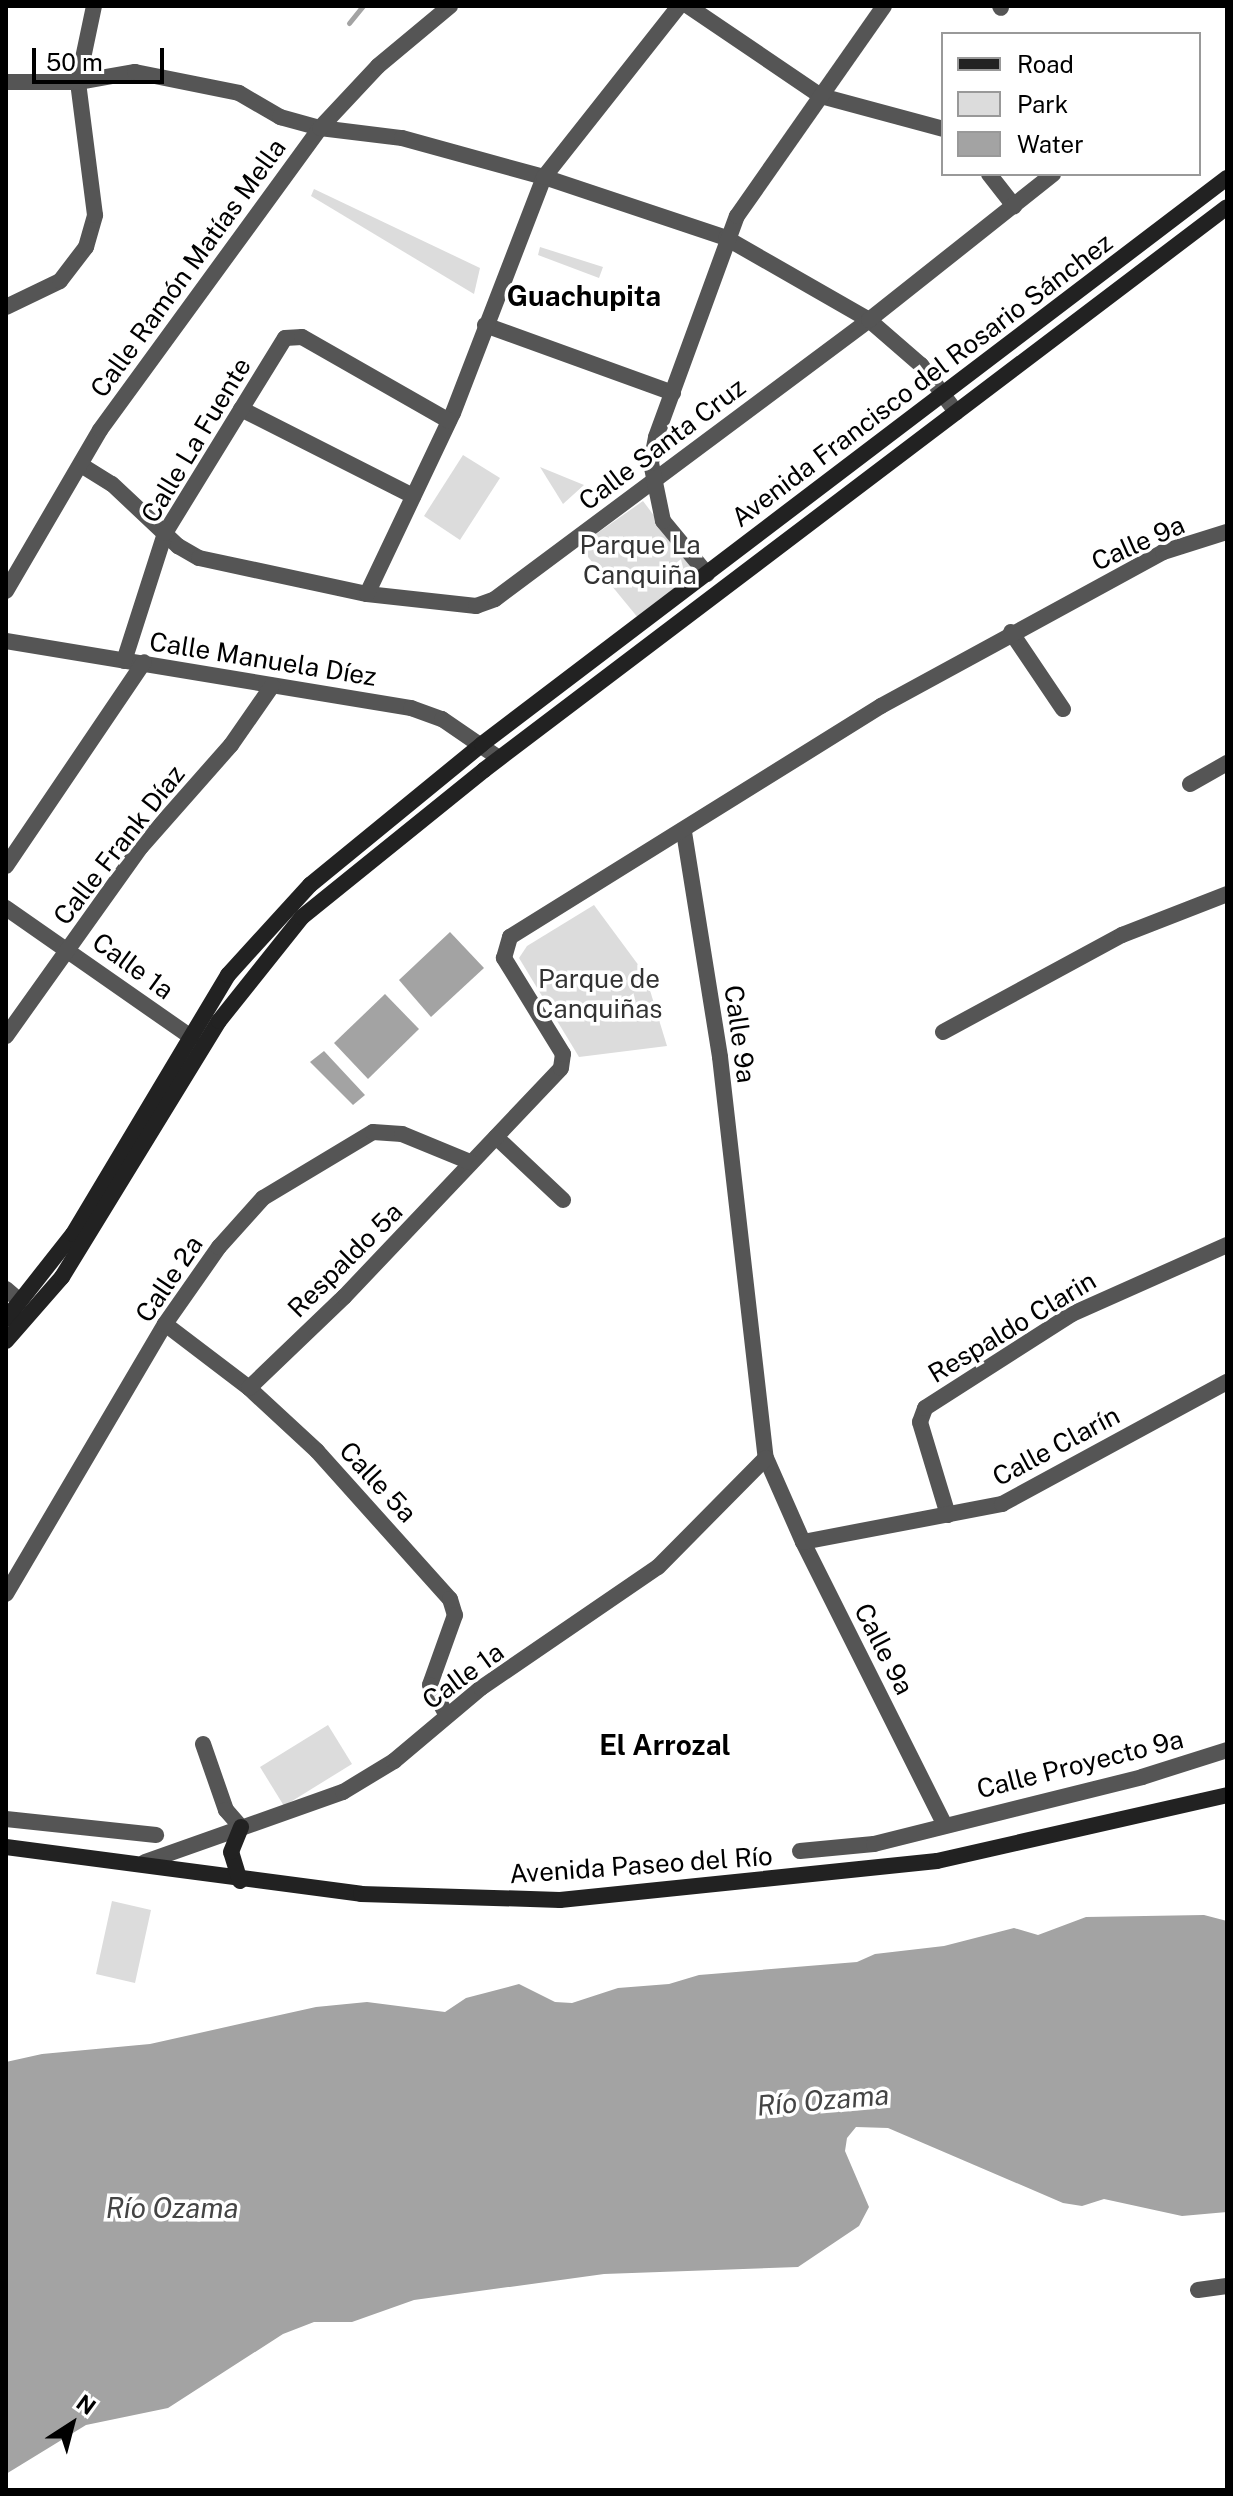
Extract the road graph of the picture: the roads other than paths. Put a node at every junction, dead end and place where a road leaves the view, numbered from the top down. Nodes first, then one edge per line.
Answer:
1 (94, 6) edge
2 (450, 6) edge
3 (679, 6) edge
4 (688, 6) edge
5 (884, 6) edge
6 (6, 82) edge
7 (78, 82) junction
8 (821, 96) junction
9 (320, 128) junction
10 (941, 128) edge
11 (991, 176) edge
12 (1051, 176) edge
13 (544, 177) junction
14 (1227, 178) edge
15 (1014, 206) junction
16 (1227, 207) edge
17 (726, 238) junction
18 (6, 307) edge
19 (869, 320) junction
20 (485, 325) junction
21 (673, 393) junction
22 (942, 394) junction
23 (241, 409) junction
24 (956, 412) junction
25 (449, 421) junction
26 (81, 465) junction
27 (653, 480) junction
28 (413, 496) junction
29 (1227, 532) edge
30 (165, 533) junction
31 (707, 574) junction
32 (6, 591) edge
33 (367, 594) junction
34 (1011, 632) junction
35 (6, 641) edge
36 (124, 661) junction
37 (144, 662) junction
38 (272, 686) junction
39 (1063, 709) dead end
40 (482, 744) junction
41 (499, 758) junction
42 (1227, 763) edge
43 (1190, 784) dead end
44 (684, 832) junction
45 (6, 866) edge
46 (1227, 894) edge
47 (6, 908) edge
48 (68, 949) junction
49 (943, 1032) dead end
50 (6, 1036) edge
51 (191, 1037) junction
52 (496, 1137) junction
53 (470, 1162) junction
54 (563, 1200) dead end
55 (1227, 1245) edge
56 (6, 1289) edge
57 (20, 1301) junction
58 (6, 1319) edge
59 (165, 1324) junction
60 (6, 1341) edge
61 (1227, 1382) edge
62 (249, 1388) junction
63 (766, 1458) junction
64 (948, 1515) junction
65 (803, 1542) junction
66 (6, 1594) edge
67 (447, 1716) junction
68 (203, 1744) dead end
69 (1227, 1750) edge
70 (1227, 1795) edge
71 (6, 1819) edge
72 (944, 1823) junction
73 (241, 1827) junction
74 (156, 1835) dead end
75 (6, 1847) edge
76 (800, 1851) dead end
77 (145, 1862) junction
78 (240, 1881) junction
79 (1227, 2286) edge
80 (1198, 2290) dead end

1 - 7 street
2 - 9 street, Calle Ramón Matías Mella
3 - 13 street
4 - 8 street
5 - 8 street
6 - 7 street
7 - 9 street
7 - 18 street
8 - 10 street
8 - 17 street
9 - 13 street
9 - 26 street, Calle Ramón Matías Mella
11 - 15 street
12 - 15 street, Calle Santa Cruz
13 - 17 street
13 - 20 street
14 - 22 main road, Avenida Francisco del Rosario Sánchez
15 - 19 street, Calle Santa Cruz
16 - 24 main road, Avenida Francisco del Rosario Sánchez
17 - 19 street
17 - 21 street
19 - 22 street
19 - 27 street, Calle Santa Cruz
20 - 21 street
20 - 25 street
21 - 27 street
22 - 24 street
22 - 31 main road, Avenida Francisco del Rosario Sánchez
23 - 25 street, Calle La Fuente
23 - 28 street
23 - 30 street, Calle La Fuente
24 - 41 main road, Avenida Francisco del Rosario Sánchez
25 - 28 street
26 - 30 street, Calle Santa Cruz
26 - 32 street, Calle Ramón Matías Mella
27 - 31 street
27 - 33 street, Calle Santa Cruz
28 - 33 street
29 - 34 street, Calle 9a
30 - 33 street, Calle Santa Cruz
30 - 36 street, Calle La Fuente
31 - 40 main road, Avenida Francisco del Rosario Sánchez
34 - 39 street
34 - 44 street, Calle 9a
35 - 36 street, Calle Manuela Díez
36 - 37 street, Calle Manuela Díez
37 - 38 street, Calle Manuela Díez
37 - 45 street
38 - 40 street, Calle Manuela Díez
38 - 48 street, Calle Frank Díaz
40 - 41 street, Calle Manuela Díez
40 - 51 main road, Avenida Francisco del Rosario Sánchez
41 - 60 main road, Avenida Francisco del Rosario Sánchez
42 - 43 street
44 - 52 street, Respaldo 5a
44 - 63 street, Calle 9a
46 - 49 street
47 - 48 street, Calle 1a
48 - 50 street, Calle Frank Díaz
48 - 51 street, Calle 1a
51 - 57 main road, Avenida Francisco del Rosario Sánchez
52 - 53 street, Respaldo 5a
52 - 54 street
53 - 59 street, Calle 2a
53 - 62 street, Respaldo 5a
55 - 64 street, Respaldo Clarin
56 - 57 street
57 - 58 main road, Avenida Francisco del Rosario Sánchez
59 - 62 street, Calle 5a
59 - 66 street, Calle 2a
61 - 64 street, Calle Clarín
62 - 67 street, Calle 5a
63 - 65 street, Calle 9a
63 - 67 street, Calle 1a
64 - 65 street, Calle Clarín
65 - 72 street, Calle 9a
67 - 73 street, Calle 1a
68 - 73 street
69 - 72 street, Calle Proyecto 9a
70 - 78 main road, Avenida Paseo del Río
71 - 74 street
72 - 76 street, Calle Proyecto 9a
73 - 77 street, Calle 1a
73 - 78 main road
75 - 77 main road, Avenida Paseo del Río
77 - 78 main road, Avenida Paseo del Río
79 - 80 street

